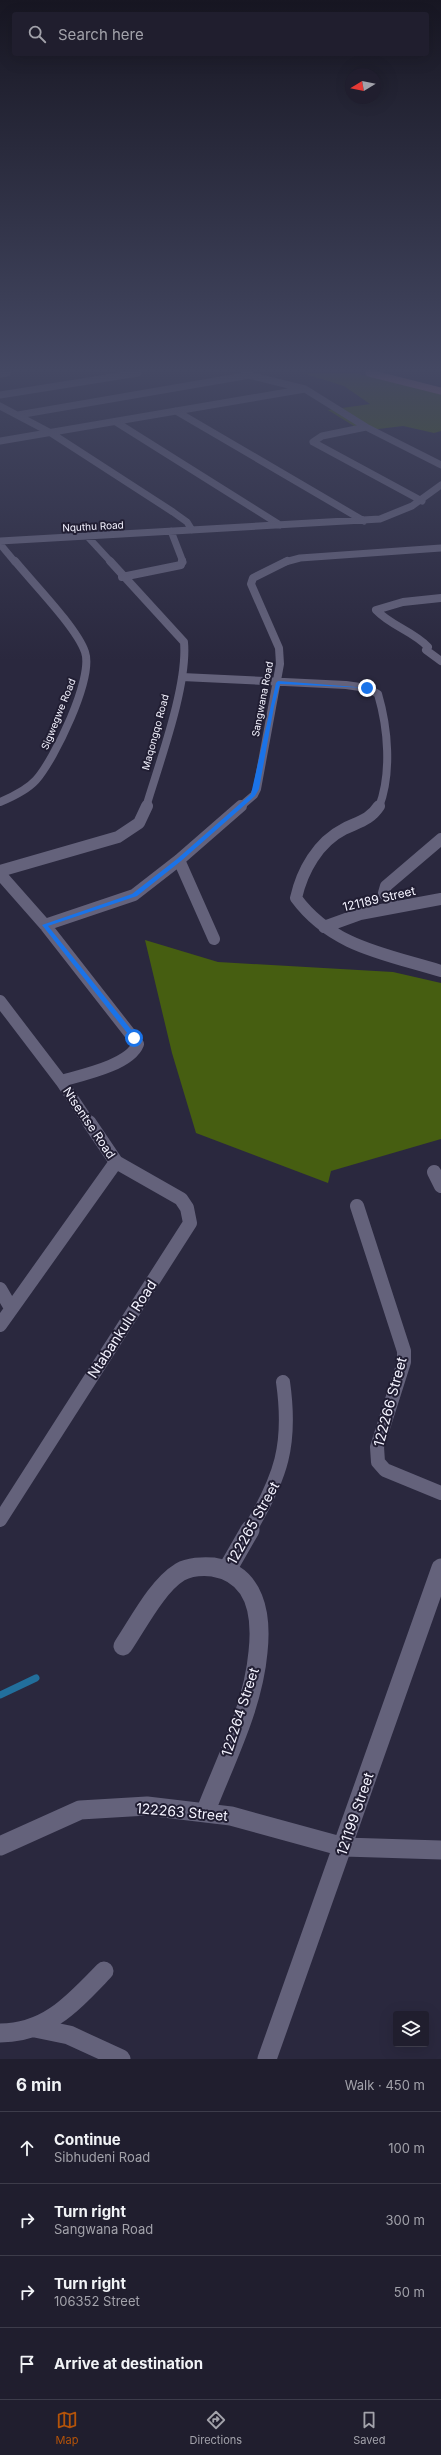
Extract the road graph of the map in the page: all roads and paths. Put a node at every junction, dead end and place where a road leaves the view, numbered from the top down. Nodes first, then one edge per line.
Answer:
1 (107, 469) edge
2 (191, 469) edge
3 (275, 469) edge
4 (363, 469) edge
5 (441, 485) edge
6 (422, 501) junction
7 (364, 521) junction
8 (280, 525) junction
9 (192, 530) junction
10 (171, 531) junction
11 (87, 536) junction
12 (0, 542) edge
13 (441, 548) edge
14 (122, 577) junction
15 (441, 598) edge
16 (441, 661) edge
17 (182, 677) junction
18 (278, 683) junction
19 (0, 802) edge
20 (441, 838) edge
21 (179, 860) junction
22 (0, 871) edge
23 (0, 874) edge
24 (441, 899) edge
25 (395, 907) junction
26 (45, 925) junction
27 (324, 927) junction
28 (214, 939) dead end
29 (441, 971) edge
30 (0, 1001) edge
31 (61, 1081) junction
32 (116, 1162) junction
33 (434, 1172) dead end
34 (441, 1186) edge
35 (357, 1206) dead end
36 (0, 1290) edge
37 (11, 1308) junction
38 (0, 1324) edge
39 (283, 1382) dead end
40 (441, 1493) edge
41 (0, 1520) edge
42 (441, 1568) edge
43 (228, 1570) junction
44 (123, 1646) dead end
45 (205, 1813) junction
46 (0, 1846) edge
47 (344, 1847) junction
48 (441, 1850) edge
49 (104, 1971) dead end
50 (35, 2028) junction
51 (0, 2033) edge
52 (121, 2059) edge
53 (267, 2059) edge

1 - 9 street
2 - 8 street
3 - 7 street
4 - 6 street
5 - 6 street, Nquthu Road
6 - 7 street, Nquthu Road
7 - 8 street, Nquthu Road
8 - 9 street, Nquthu Road
9 - 10 street, Nquthu Road
10 - 11 street, Nquthu Road
10 - 14 street
11 - 12 street, Nquthu Road
11 - 14 street, Maqongqo Road
12 - 19 street, Sigwegwe Road
13 - 18 street, Sangwana Road
14 - 17 street, Maqongqo Road
15 - 16 street
17 - 18 street
17 - 22 street, Maqongqo Road
18 - 21 street, Sangwana Road
18 - 27 street
20 - 25 street
21 - 26 street, Sangwana Road
21 - 28 street
23 - 26 street
24 - 25 street, 121189 Street
25 - 27 street, 121189 Street
26 - 31 street
27 - 29 street
30 - 31 street, Ntsentse Road
31 - 32 street, Ntsentse Road
32 - 37 street, Ntsentse Road
32 - 41 street, Ntabankulu Road
33 - 34 street
35 - 40 street, 122266 Street
36 - 37 street
37 - 38 street, Ntsentse Road
39 - 43 street, 122265 Street
42 - 47 street, 121199 Street
43 - 44 street
43 - 45 street, 122264 Street
45 - 46 street, 122263 Street
45 - 47 street, 122263 Street
47 - 48 street, 122263 Street
47 - 53 street, 121199 Street
49 - 50 street
50 - 51 street
50 - 52 street

